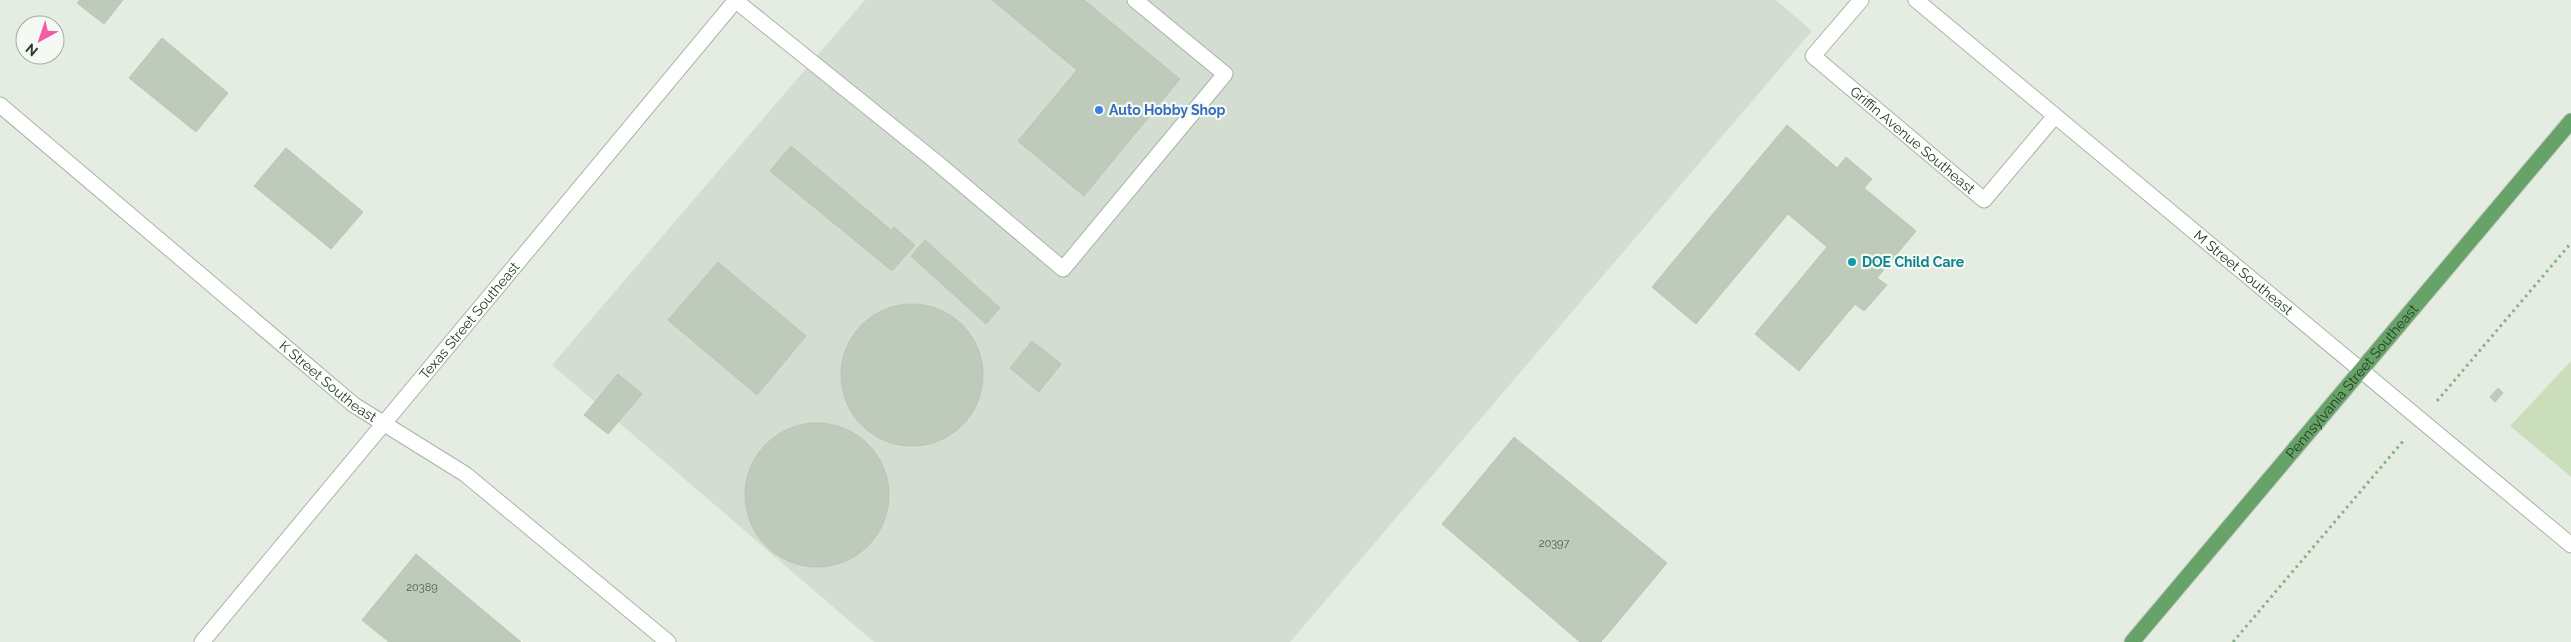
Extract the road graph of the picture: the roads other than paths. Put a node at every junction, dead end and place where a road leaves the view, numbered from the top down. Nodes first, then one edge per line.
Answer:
1 (736, 0) edge
2 (1135, 0) edge
3 (1861, 0) edge
4 (1916, 0) edge
5 (0, 105) edge
6 (2055, 116) junction
7 (2571, 121) edge
8 (2361, 370) junction
9 (384, 422) junction
10 (2571, 545) edge
11 (202, 642) edge
12 (668, 642) edge
13 (2132, 642) edge

1 - 2 street
1 - 9 street, Texas Street Southeast
3 - 6 street, Griffin Avenue Southeast
4 - 6 street, M Street Southeast
5 - 9 street, K Street Southeast
6 - 8 street, M Street Southeast
7 - 8 main road, Pennsylvania Street Southeast
8 - 10 street, M Street Southeast
8 - 13 main road, Pennsylvania Street Southeast
9 - 11 street, Texas Street Southeast
9 - 12 street, K Street Southeast

